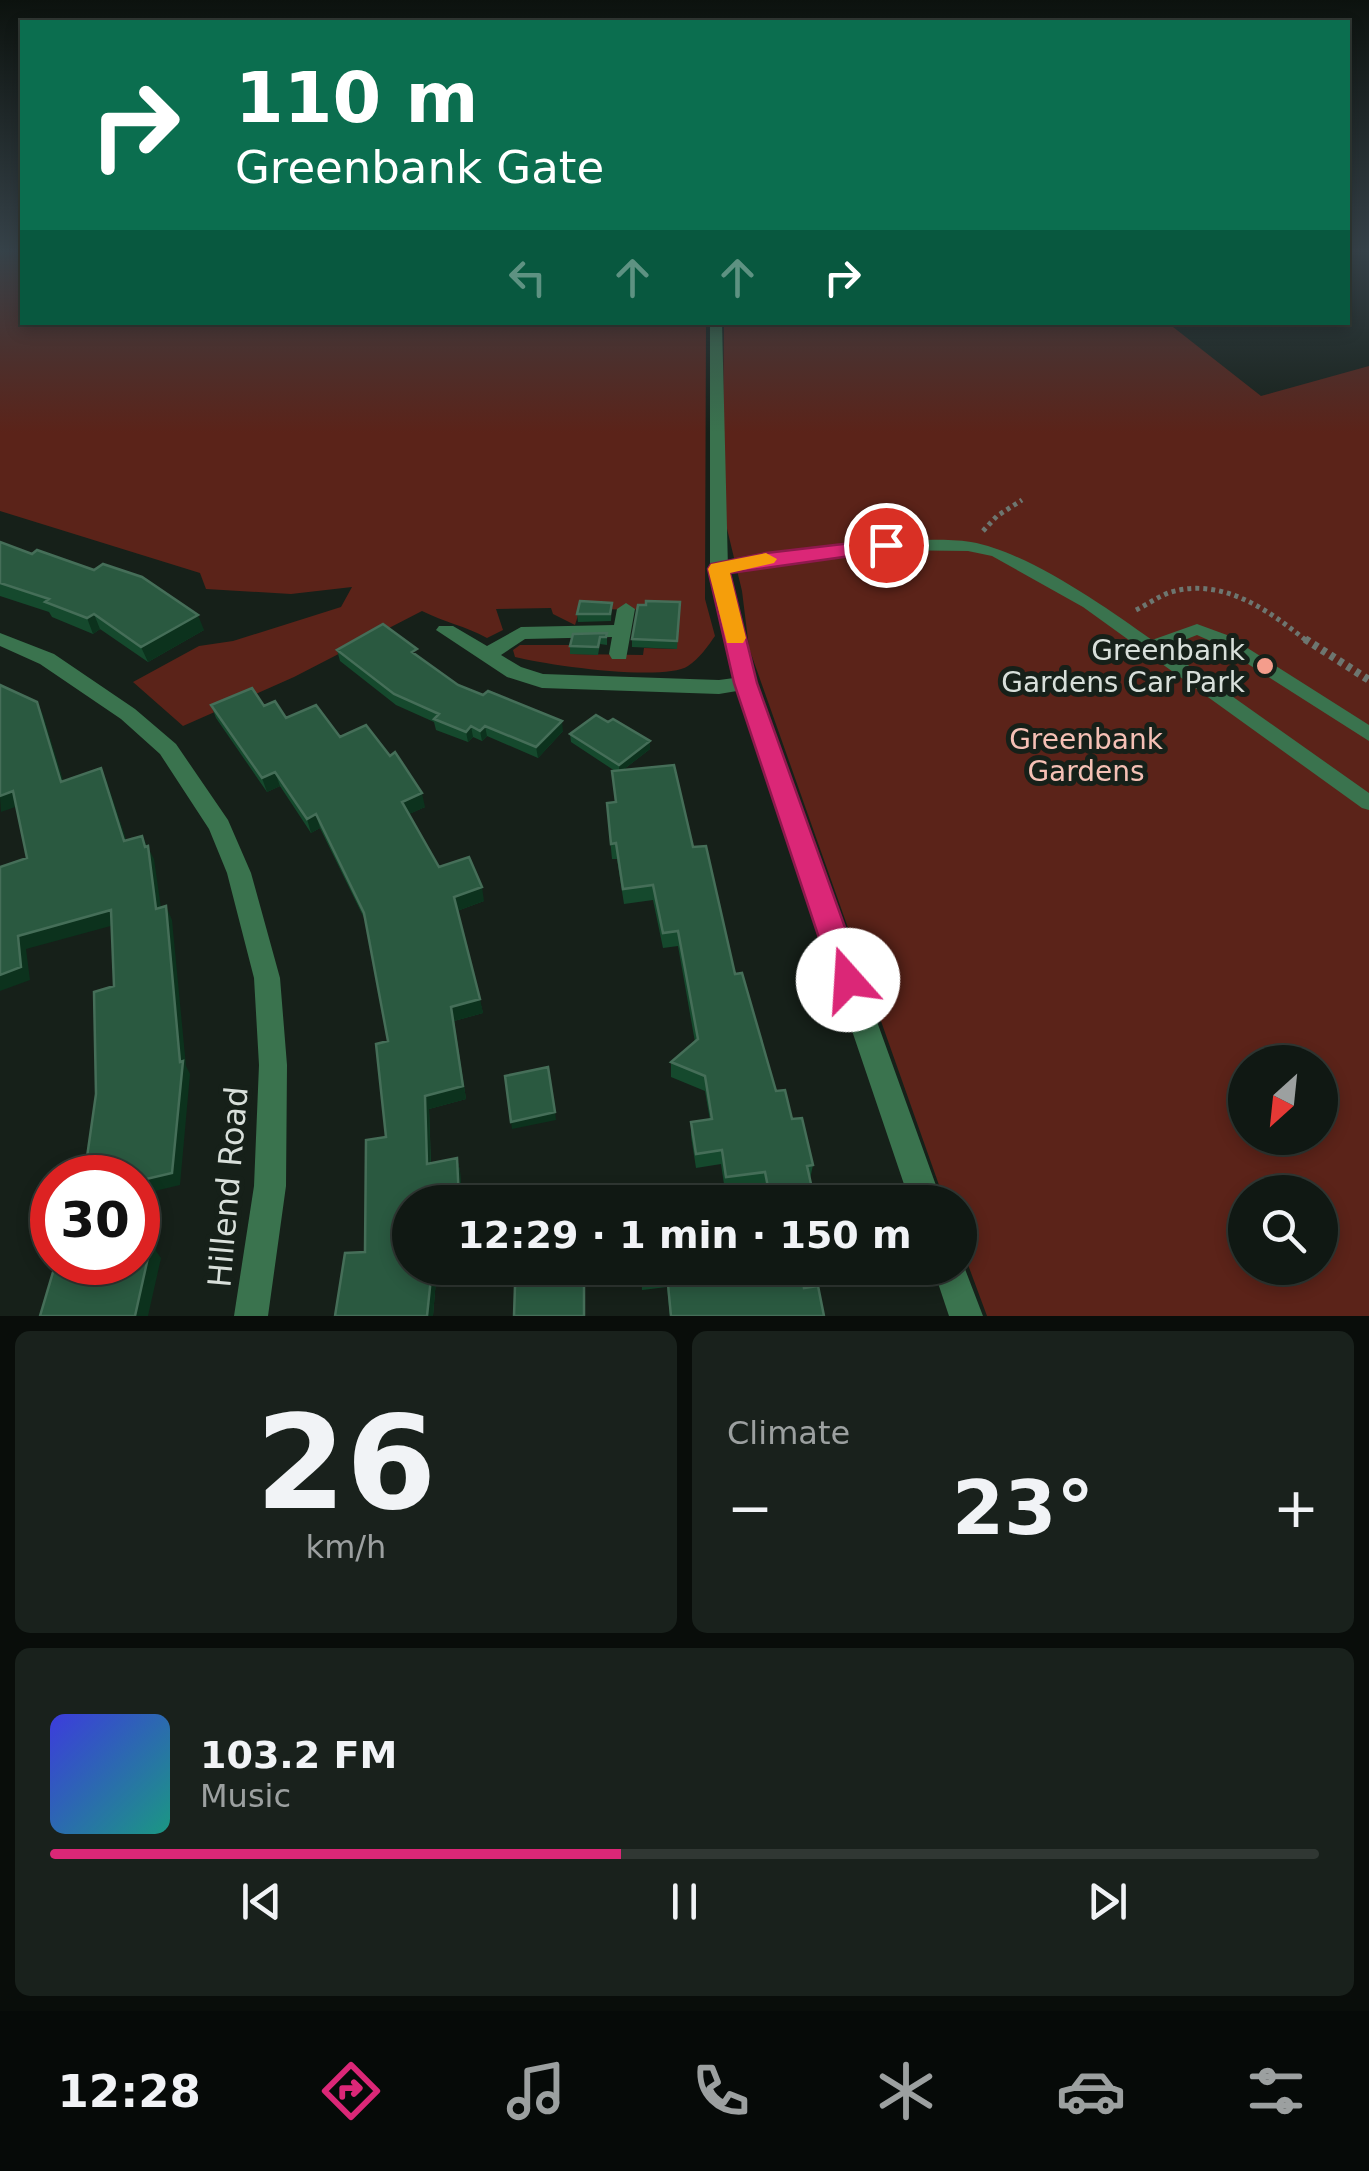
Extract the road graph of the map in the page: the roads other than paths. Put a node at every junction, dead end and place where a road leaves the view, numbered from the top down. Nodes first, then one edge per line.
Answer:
1 (716, 325) edge
2 (719, 569) junction
3 (626, 609) dead end
4 (446, 630) dead end
5 (623, 631) junction
6 (0, 639) edge
7 (1150, 647) junction
8 (619, 654) dead end
9 (487, 655) junction
10 (745, 683) junction
11 (1369, 734) edge
12 (1369, 803) edge
13 (920, 1185) edge
14 (955, 1285) edge
15 (251, 1316) edge
16 (966, 1316) edge

1 - 2 street
2 - 7 lane
2 - 10 street
3 - 5 street
4 - 9 street
5 - 8 street
5 - 9 street
6 - 15 street, Hillend Road
7 - 11 lane
7 - 12 lane
9 - 10 street
10 - 13 street
14 - 16 street

